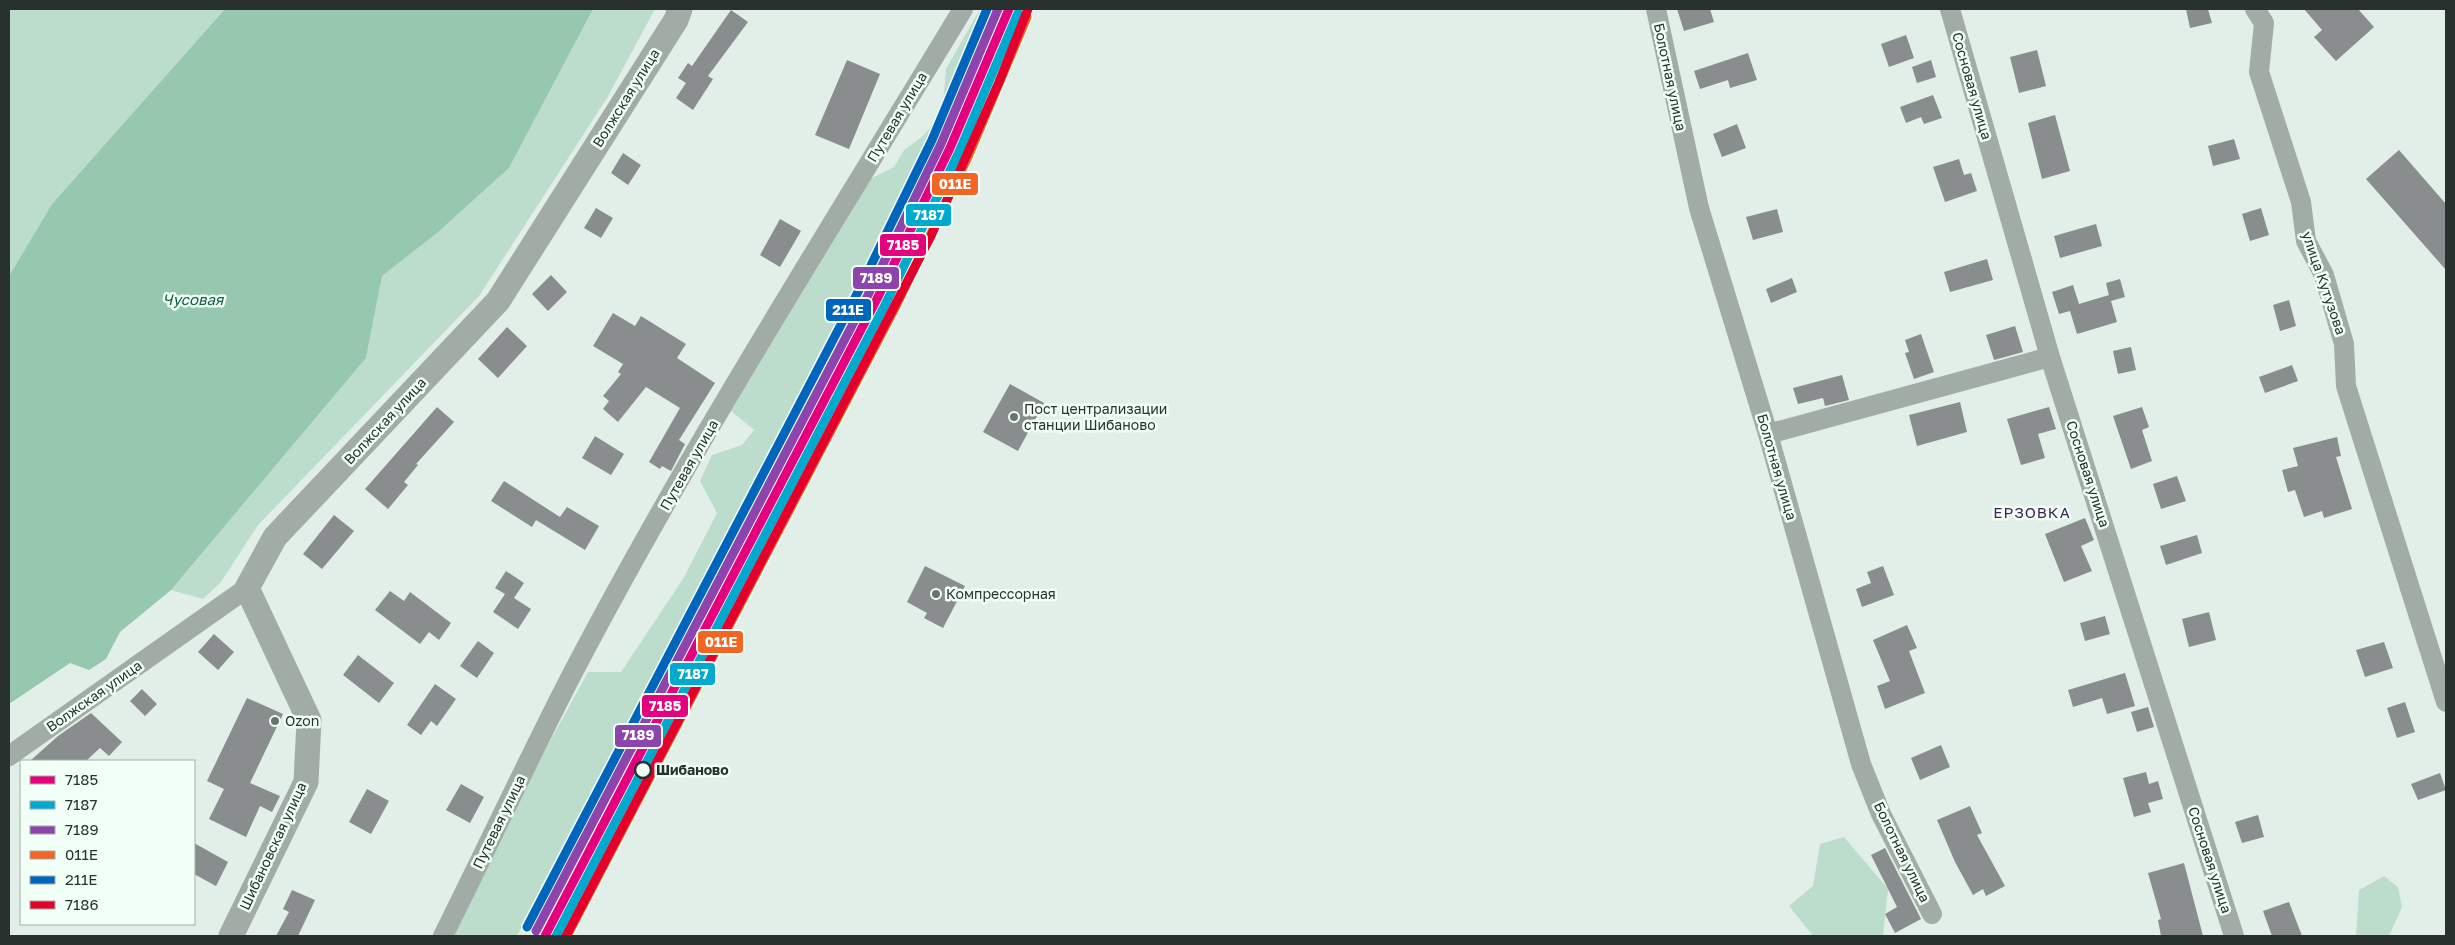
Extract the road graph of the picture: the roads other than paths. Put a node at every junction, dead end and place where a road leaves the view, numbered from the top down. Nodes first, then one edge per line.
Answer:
1 (680, 9) edge
2 (963, 9) edge
3 (1656, 9) edge
4 (1950, 9) edge
5 (2255, 9) edge
6 (2050, 357) junction
7 (1768, 434) junction
8 (247, 588) junction
9 (2446, 702) edge
10 (9, 756) edge
11 (1932, 914) dead end
12 (231, 936) edge
13 (443, 936) edge
14 (2234, 936) edge

1 - 8 street, Волжская улица
2 - 13 street, Путевая улица
3 - 7 street, Болотная улица
4 - 6 street, Сосновая улица
5 - 9 street, улица Кутузова
6 - 7 street
6 - 14 street, Сосновая улица
7 - 11 street, Болотная улица
8 - 10 street, Волжская улица
8 - 12 street, Шибановская улица

